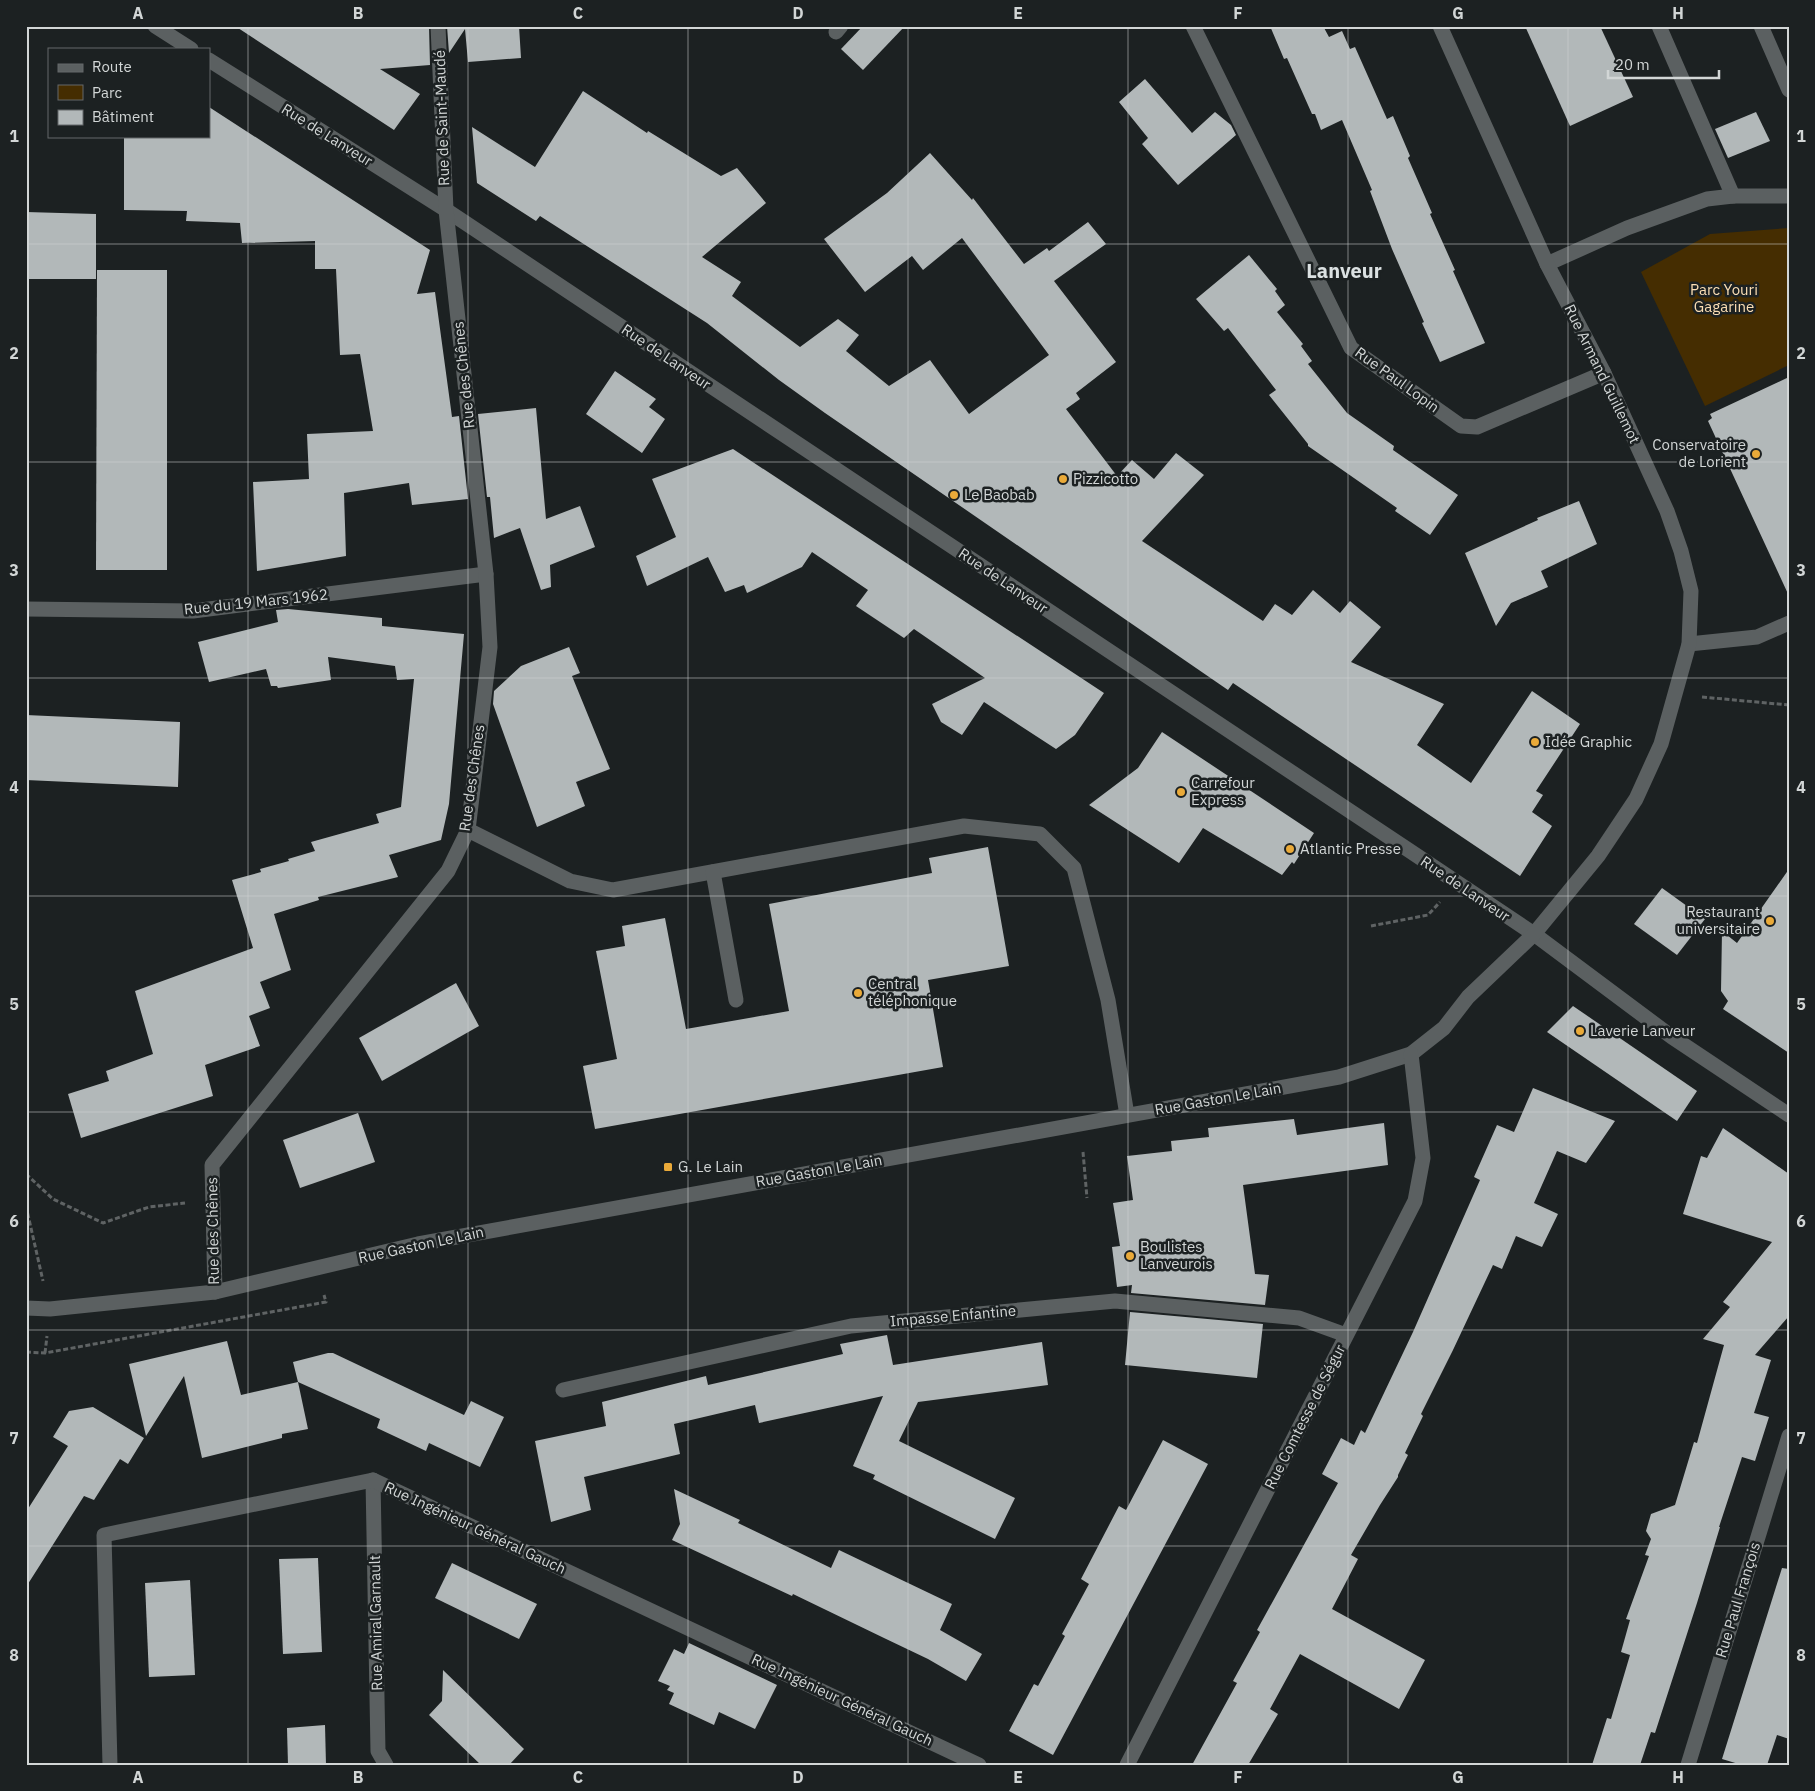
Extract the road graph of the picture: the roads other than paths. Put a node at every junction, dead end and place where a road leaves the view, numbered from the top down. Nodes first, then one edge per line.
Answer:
1 (155, 26) edge
2 (438, 26) edge
3 (1193, 26) edge
4 (1440, 26) edge
5 (1659, 26) edge
6 (1761, 26) edge
7 (189, 48) edge
8 (210, 61) edge
9 (1789, 90) edge
10 (1733, 196) junction
11 (1789, 196) edge
12 (446, 210) junction
13 (1547, 264) junction
14 (1604, 373) junction
15 (486, 574) junction
16 (26, 608) edge
17 (1789, 623) edge
18 (1690, 644) junction
19 (468, 830) junction
20 (713, 872) junction
21 (1534, 934) junction
22 (736, 1000) dead end
23 (1411, 1054) junction
24 (1127, 1115) junction
25 (1789, 1115) edge
26 (215, 1292) junction
27 (26, 1308) edge
28 (1346, 1335) junction
29 (563, 1390) dead end
30 (1789, 1436) edge
31 (374, 1480) junction
32 (110, 1765) edge
33 (386, 1765) edge
34 (979, 1765) edge
35 (1127, 1765) edge
36 (1688, 1765) edge

1 - 7 street
2 - 12 street, Rue de Saint-Maudé
3 - 14 street, Rue Paul Lopin
4 - 13 street, Rue Armand Guillemot
5 - 10 street
6 - 9 street
8 - 12 street, Rue de Lanveur
10 - 11 street
10 - 13 street
12 - 15 street, Rue des Chênes
12 - 21 street, Rue de Lanveur
13 - 14 street, Rue Armand Guillemot
14 - 18 street, Rue Armand Guillemot
15 - 16 street, Rue du 19 Mars 1962
15 - 19 street, Rue des Chênes
17 - 18 street
18 - 21 street, Rue Armand Guillemot
19 - 20 street
19 - 26 street, Rue des Chênes
20 - 22 street
20 - 24 street
21 - 23 street, Rue Gaston Le Lain
21 - 25 street, Rue de Lanveur
23 - 24 street, Rue Gaston Le Lain
23 - 28 street, Rue Comtesse de Ségur
24 - 26 street, Rue Gaston Le Lain
26 - 27 street, Rue Gaston Le Lain
28 - 29 street, Impasse Enfantine
28 - 35 street, Rue Comtesse de Ségur
30 - 36 street, Rue Paul François
31 - 32 street, Rue Ingénieur Général Gauch
31 - 33 street, Rue Amiral Garnault
31 - 34 street, Rue Ingénieur Général Gauch

